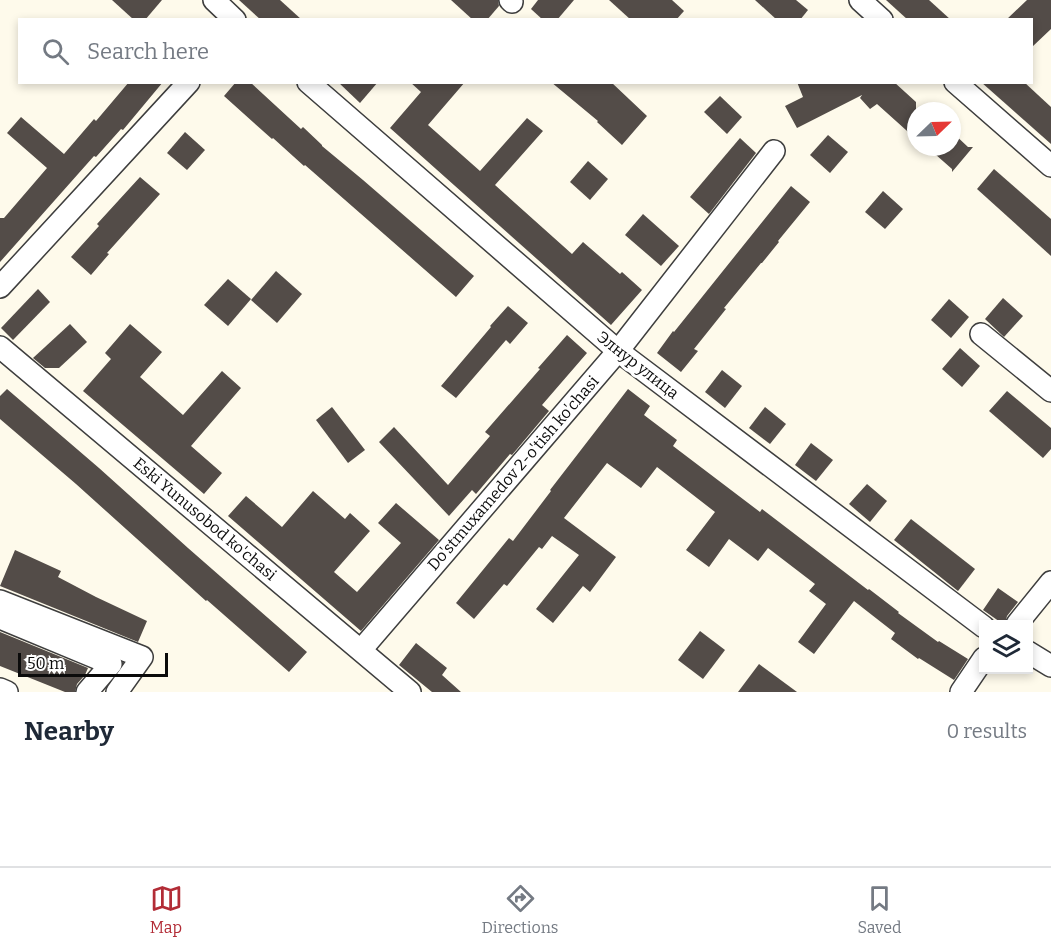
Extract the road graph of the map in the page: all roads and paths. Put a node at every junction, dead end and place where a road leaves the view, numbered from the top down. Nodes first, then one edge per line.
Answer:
1 (214, 0) edge
2 (860, 0) edge
3 (233, 18) edge
4 (880, 18) edge
5 (187, 84) edge
6 (310, 84) edge
7 (957, 84) edge
8 (774, 151) dead end
9 (1051, 166) edge
10 (0, 287) edge
11 (981, 334) dead end
12 (0, 347) edge
13 (618, 351) junction
14 (1051, 391) edge
15 (1051, 582) edge
16 (0, 600) edge
17 (0, 618) edge
18 (1020, 620) edge
19 (979, 623) edge
20 (361, 650) junction
21 (1033, 655) edge
22 (979, 665) edge
23 (1051, 666) edge
24 (0, 689) edge
25 (7, 692) edge
26 (87, 692) edge
27 (117, 692) edge
28 (410, 692) edge
29 (961, 692) edge

1 - 3 street
2 - 4 street
5 - 10 street
6 - 13 street, Элнур улица
7 - 9 street
8 - 13 street, Do'stmuxamedov 2-o'tish ko'chasi
11 - 14 street
12 - 20 street, Eski Yunusobod ko'chasi
13 - 19 street, Элнур улица
13 - 20 street, Do'stmuxamedov 2-o'tish ko'chasi
15 - 18 street
16 - 27 street
17 - 26 street
20 - 28 street, Eski Yunusobod ko'chasi
21 - 23 street
22 - 29 street
24 - 25 street

